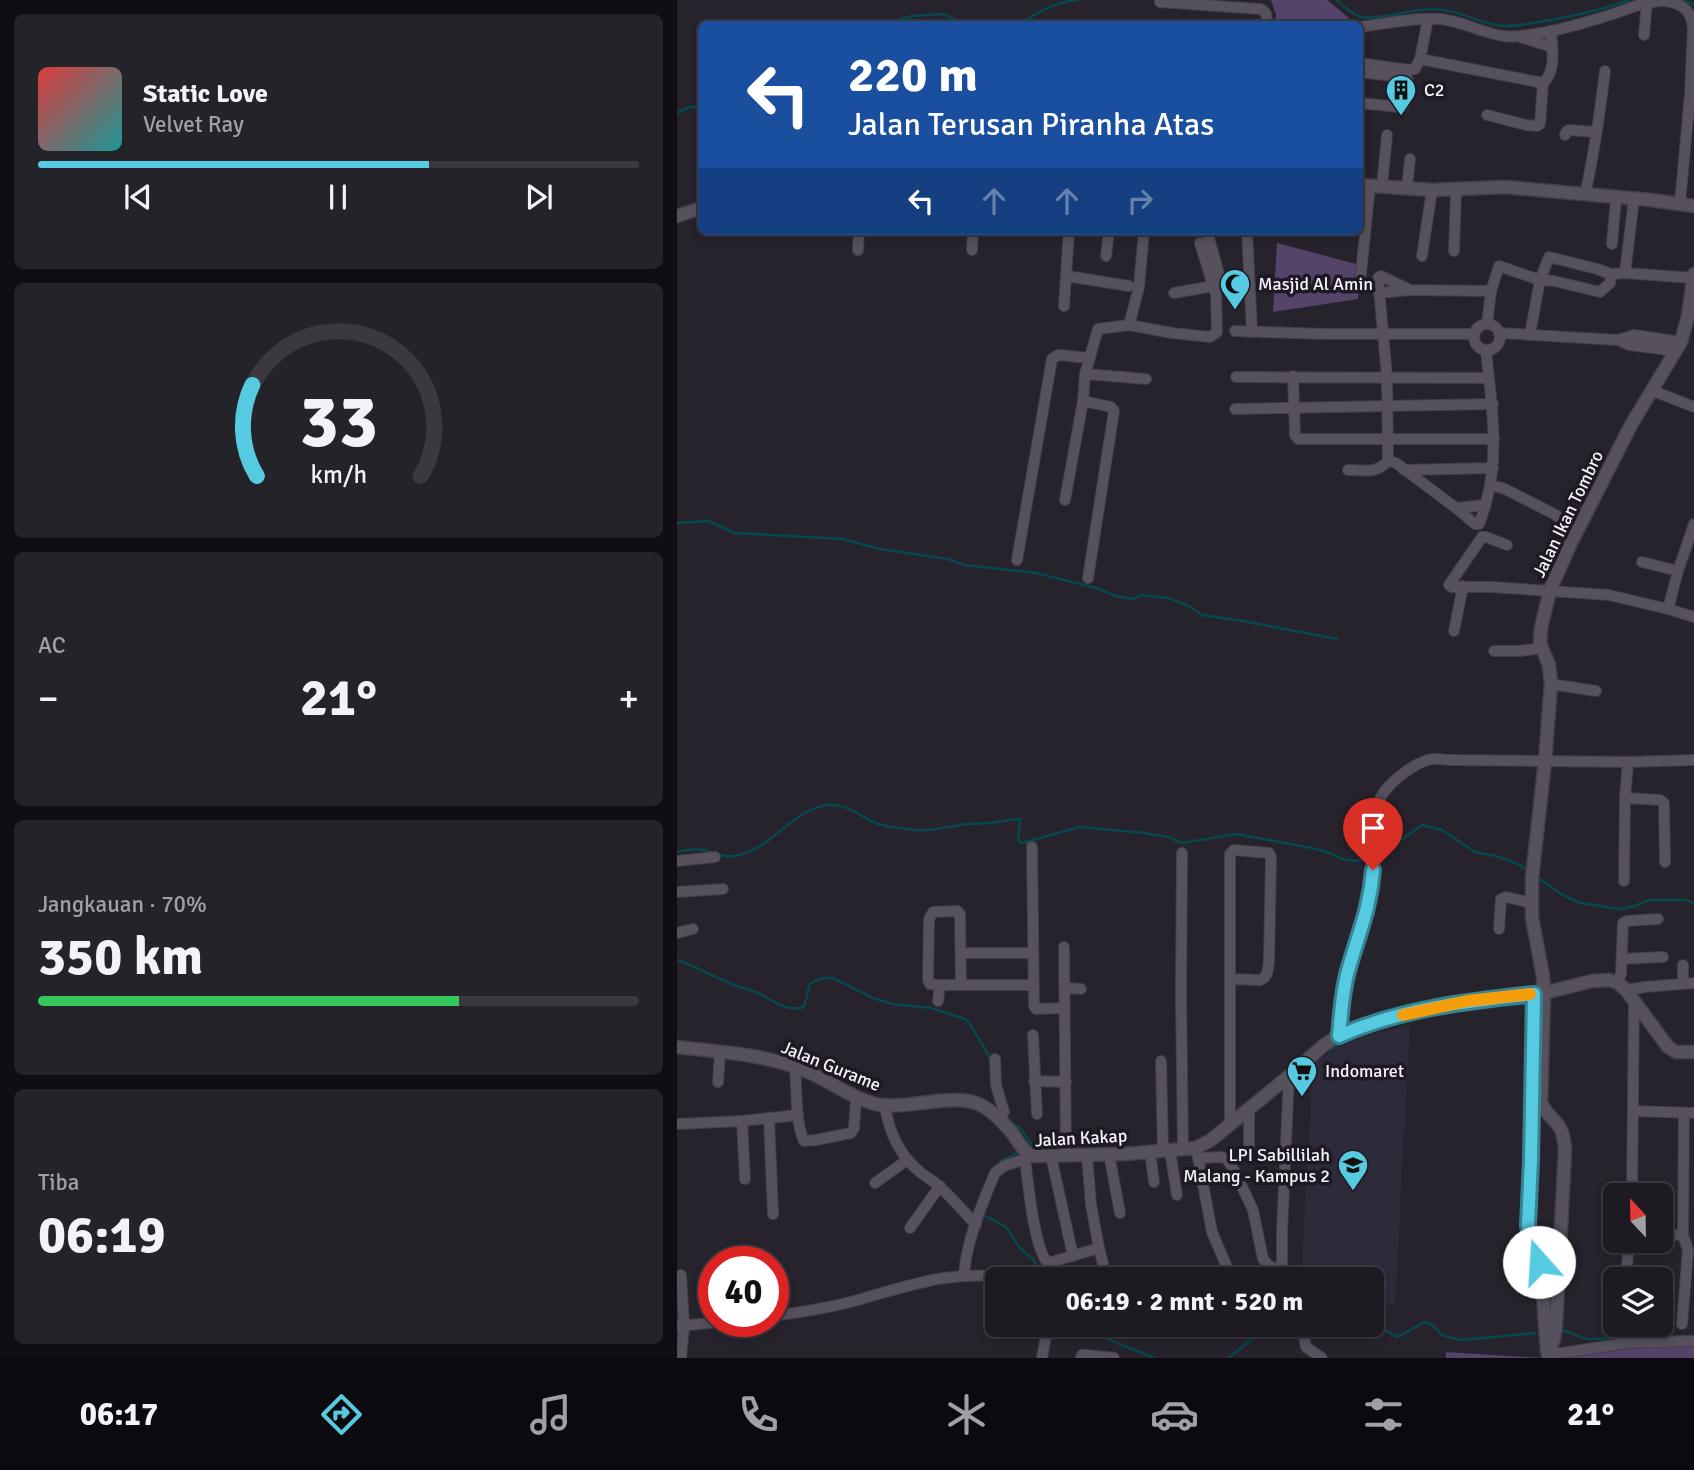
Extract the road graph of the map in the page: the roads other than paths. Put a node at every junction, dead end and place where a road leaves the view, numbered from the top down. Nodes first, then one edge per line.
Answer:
1 (1160, 2) dead end
2 (1647, 2) junction
3 (1428, 19) junction
4 (1266, 21) edge
5 (1363, 27) edge
6 (1551, 31) junction
7 (1644, 35) dead end
8 (1516, 36) junction
9 (1552, 47) junction
10 (1420, 59) junction
11 (1363, 64) edge
12 (1605, 71) dead end
13 (1363, 72) edge
14 (1543, 83) junction
15 (1363, 103) edge
16 (1487, 116) dead end
17 (1596, 132) junction
18 (1387, 135) dead end
19 (1565, 135) dead end
20 (1410, 159) dead end
21 (1370, 185) edge
22 (1407, 188) junction
23 (1432, 190) junction
24 (1456, 190) junction
25 (1585, 195) junction
26 (1616, 198) junction
27 (1634, 199) junction
28 (1680, 204) junction
29 (1694, 206) edge
30 (698, 209) edge
31 (677, 216) edge
32 (859, 235) edge
33 (973, 235) edge
34 (1069, 235) edge
35 (1109, 235) edge
36 (1144, 235) edge
37 (1208, 235) edge
38 (1247, 235) edge
39 (1200, 243) dead end
40 (1612, 244) dead end
41 (858, 250) dead end
42 (972, 250) dead end
43 (1454, 251) dead end
44 (1106, 256) dead end
45 (1422, 256) dead end
46 (1625, 273) junction
47 (1611, 274) junction
48 (1067, 276) junction
49 (1694, 276) edge
50 (1540, 280) junction
51 (1249, 282) junction
52 (1360, 283) dead end
53 (1129, 286) dead end
54 (1213, 286) junction
55 (1410, 290) junction
56 (1491, 291) junction
57 (1174, 293) dead end
58 (1379, 293) junction
59 (1064, 306) dead end
60 (1487, 324) junction
61 (1129, 326) junction
62 (1235, 331) dead end
63 (1252, 332) junction
64 (1499, 333) junction
65 (1382, 334) junction
66 (1474, 334) junction
67 (1530, 334) junction
68 (1684, 341) edge
69 (1486, 350) junction
70 (1090, 358) junction
71 (1085, 374) junction
72 (1293, 376) junction
73 (1236, 377) dead end
74 (1387, 377) junction
75 (1489, 378) junction
76 (1146, 379) dead end
77 (1651, 390) junction
78 (1083, 401) junction
79 (1493, 404) junction
80 (1388, 406) junction
81 (1694, 407) edge
82 (1294, 408) junction
83 (1235, 409) dead end
84 (1388, 438) junction
85 (1494, 439) junction
86 (1388, 461) junction
87 (1493, 468) junction
88 (1348, 470) dead end
89 (1404, 470) junction
90 (1491, 485) junction
91 (1065, 500) dead end
92 (1485, 505) junction
93 (1456, 508) junction
94 (1477, 524) junction
95 (1694, 524) edge
96 (1577, 531) junction
97 (1481, 537) junction
98 (1507, 545) dead end
99 (1017, 560) dead end
100 (1642, 562) dead end
101 (1678, 571) junction
102 (1088, 578) dead end
103 (1463, 588) junction
104 (1550, 590) junction
105 (1667, 609) junction
106 (1694, 617) edge
107 (1454, 631) dead end
108 (1541, 648) junction
109 (1494, 651) dead end
110 (1551, 684) junction
111 (1596, 691) dead end
112 (1694, 760) edge
113 (1545, 761) junction
114 (1628, 762) junction
115 (1625, 798) junction
116 (1032, 848) dead end
117 (1182, 853) dead end
118 (715, 857) dead end
119 (677, 860) edge
120 (1665, 862) dead end
121 (1624, 881) dead end
122 (723, 889) dead end
123 (677, 892) edge
124 (1532, 903) junction
125 (1658, 919) dead end
126 (693, 929) dead end
127 (1499, 929) dead end
128 (677, 933) edge
129 (1064, 947) dead end
130 (961, 953) junction
131 (1033, 953) junction
132 (1663, 957) dead end
133 (1622, 959) junction
134 (1683, 965) dead end
135 (1230, 979) junction
136 (1688, 983) edge
137 (940, 985) junction
138 (961, 985) junction
139 (1033, 985) junction
140 (1065, 988) junction
141 (1081, 989) dead end
142 (1626, 991) junction
143 (1539, 993) junction
144 (938, 1001) dead end
145 (1065, 1008) junction
146 (1033, 1035) dead end
147 (1339, 1036) junction
148 (677, 1047) edge
149 (720, 1052) junction
150 (1694, 1052) edge
151 (995, 1059) dead end
152 (1161, 1061) dead end
153 (795, 1067) junction
154 (1289, 1076) junction
155 (1035, 1081) junction
156 (718, 1082) dead end
157 (1066, 1082) junction
158 (856, 1097) junction
159 (885, 1105) junction
160 (1249, 1110) junction
161 (1634, 1111) junction
162 (1689, 1113) edge
163 (1037, 1114) dead end
164 (798, 1115) junction
165 (1002, 1116) junction
166 (769, 1119) junction
167 (742, 1121) junction
168 (677, 1124) edge
169 (1230, 1125) junction
170 (1177, 1152) junction
171 (1026, 1153) junction
172 (1109, 1154) junction
173 (1249, 1154) dead end
174 (1087, 1155) junction
175 (1051, 1156) junction
176 (1066, 1156) junction
177 (907, 1160) junction
178 (745, 1179) dead end
179 (1154, 1182) dead end
180 (875, 1183) dead end
181 (1632, 1183) edge
182 (940, 1186) junction
183 (1177, 1195) dead end
184 (1120, 1213) dead end
185 (773, 1214) dead end
186 (979, 1217) junction
187 (910, 1228) dead end
188 (1673, 1235) edge
189 (1683, 1235) junction
190 (1532, 1246) junction
191 (1559, 1247) junction
192 (1099, 1248) junction
193 (1691, 1250) edge
194 (1073, 1256) junction
195 (1103, 1264) dead end
196 (1227, 1267) edge
197 (1271, 1267) edge
198 (1282, 1267) edge
199 (681, 1275) dead end
200 (964, 1275) junction
201 (985, 1277) edge
202 (1690, 1283) edge
203 (789, 1313) edge
204 (1682, 1324) dead end
205 (681, 1326) edge
206 (1046, 1337) edge
207 (1304, 1337) edge
208 (1694, 1341) edge
209 (1548, 1356) edge
210 (681, 1358) edge
211 (1042, 1358) edge
212 (1081, 1358) edge
213 (1114, 1358) edge
214 (1322, 1358) edge

1 - 4 street
2 - 6 street
2 - 7 street
2 - 28 street
3 - 5 street
3 - 8 street
3 - 10 street
6 - 8 street
6 - 9 street
8 - 9 street
9 - 14 street
10 - 11 street
10 - 14 street
12 - 17 street
13 - 15 street
14 - 16 street
17 - 19 street
17 - 25 street
18 - 21 street
20 - 22 street
21 - 22 street
21 - 52 street
22 - 23 street
23 - 24 street
23 - 45 street
24 - 25 street
24 - 43 street
25 - 26 street
26 - 27 street
26 - 40 street
27 - 28 street
27 - 46 street
28 - 29 street
30 - 31 street
32 - 41 street
33 - 42 street
34 - 48 street
35 - 44 street
36 - 61 street
37 - 51 street
38 - 51 street
39 - 54 street
46 - 47 street
46 - 49 street
47 - 50 street
47 - 50 street
48 - 53 street
48 - 59 street
49 - 68 street, Jalan Ikan Tombro
50 - 56 street
50 - 67 street
51 - 63 street
54 - 57 street
54 - 61 street
55 - 56 street
55 - 58 street
55 - 58 street
56 - 60 street
58 - 65 street
60 - 64 street
60 - 66 street
61 - 70 street
62 - 63 street
63 - 65 street
64 - 67 street
64 - 69 street
65 - 66 street
65 - 74 street
66 - 69 street
67 - 68 street
68 - 77 street, Jalan Ikan Tombro
69 - 75 street
70 - 71 street
70 - 99 street
71 - 76 street
71 - 78 street
72 - 73 street
72 - 74 street
72 - 82 street
74 - 75 street
74 - 80 street
75 - 79 street
77 - 81 street
77 - 96 street, Jalan Ikan Tombro
78 - 91 street
78 - 102 street
79 - 80 street
79 - 85 street
80 - 82 street
80 - 84 street
82 - 83 street
82 - 84 street
84 - 85 street
84 - 86 street
85 - 87 street
86 - 88 street
86 - 89 street
87 - 89 street
87 - 90 street
89 - 93 street
90 - 92 street
90 - 96 street
92 - 93 street
92 - 94 street
93 - 94 street
94 - 97 street
95 - 101 street
96 - 104 street, Jalan Ikan Tombro
97 - 98 street
97 - 103 street
100 - 101 street
101 - 105 street
103 - 104 street
103 - 107 street
104 - 105 street
104 - 108 street, Jalan Ikan Tombro
105 - 106 street
108 - 109 street
108 - 110 street, Jalan Ikan Tombro
110 - 111 street
110 - 113 street, Jalan Ikan Tombro
112 - 114 street
113 - 114 street
113 - 124 street, Jalan Ikan Tombro
113 - 147 street
114 - 115 street
115 - 120 street
115 - 121 street
116 - 131 street
117 - 170 street
118 - 119 street
122 - 123 street
124 - 127 street
124 - 143 street, Jalan Ikan Tombro
125 - 133 street
126 - 128 street
129 - 140 street
130 - 131 street
130 - 137 street
130 - 138 street
131 - 139 street
132 - 133 street
133 - 142 street
134 - 136 street
135 - 135 street
135 - 169 street
136 - 142 street
137 - 138 street
137 - 144 street
138 - 139 street
139 - 145 street
140 - 141 street
140 - 145 street
142 - 143 street
142 - 150 street
142 - 161 street
143 - 147 street
143 - 190 street
143 - 191 street
145 - 157 street
146 - 155 street
147 - 154 street
148 - 149 street, Jalan Gurame
149 - 153 street, Jalan Gurame
149 - 156 street
151 - 165 street
152 - 170 street
153 - 158 street, Jalan Gurame
153 - 164 street
154 - 160 street
154 - 198 street
155 - 157 street
155 - 163 street
157 - 176 street
158 - 159 street, Jalan Gurame
158 - 164 street
159 - 165 street, Jalan Gurame
159 - 177 street
160 - 169 street
160 - 173 street
161 - 162 street
161 - 181 street
162 - 189 street
164 - 166 street
165 - 171 street, Jalan Gurame
166 - 167 street
166 - 185 street
167 - 168 street
167 - 178 street
169 - 170 street
170 - 172 street, Jalan Kakap
170 - 179 street
170 - 183 street
170 - 196 street
170 - 197 street
171 - 175 street, Jalan Kakap
171 - 186 street, Jalan Kakap
171 - 194 street
172 - 174 street, Jalan Kakap
172 - 184 street
174 - 176 street, Jalan Kakap
174 - 192 street
175 - 176 street, Jalan Kakap
175 - 194 street
177 - 180 street
177 - 182 street
182 - 186 street
182 - 187 street
186 - 200 street, Jalan Kakap
188 - 189 street
189 - 193 street
190 - 191 street
190 - 209 street
191 - 209 street
192 - 194 street
192 - 195 street
193 - 202 street
199 - 205 street
200 - 201 street
200 - 203 street
202 - 204 street
205 - 210 street
206 - 211 street
207 - 214 street
208 - 209 street
212 - 213 street

